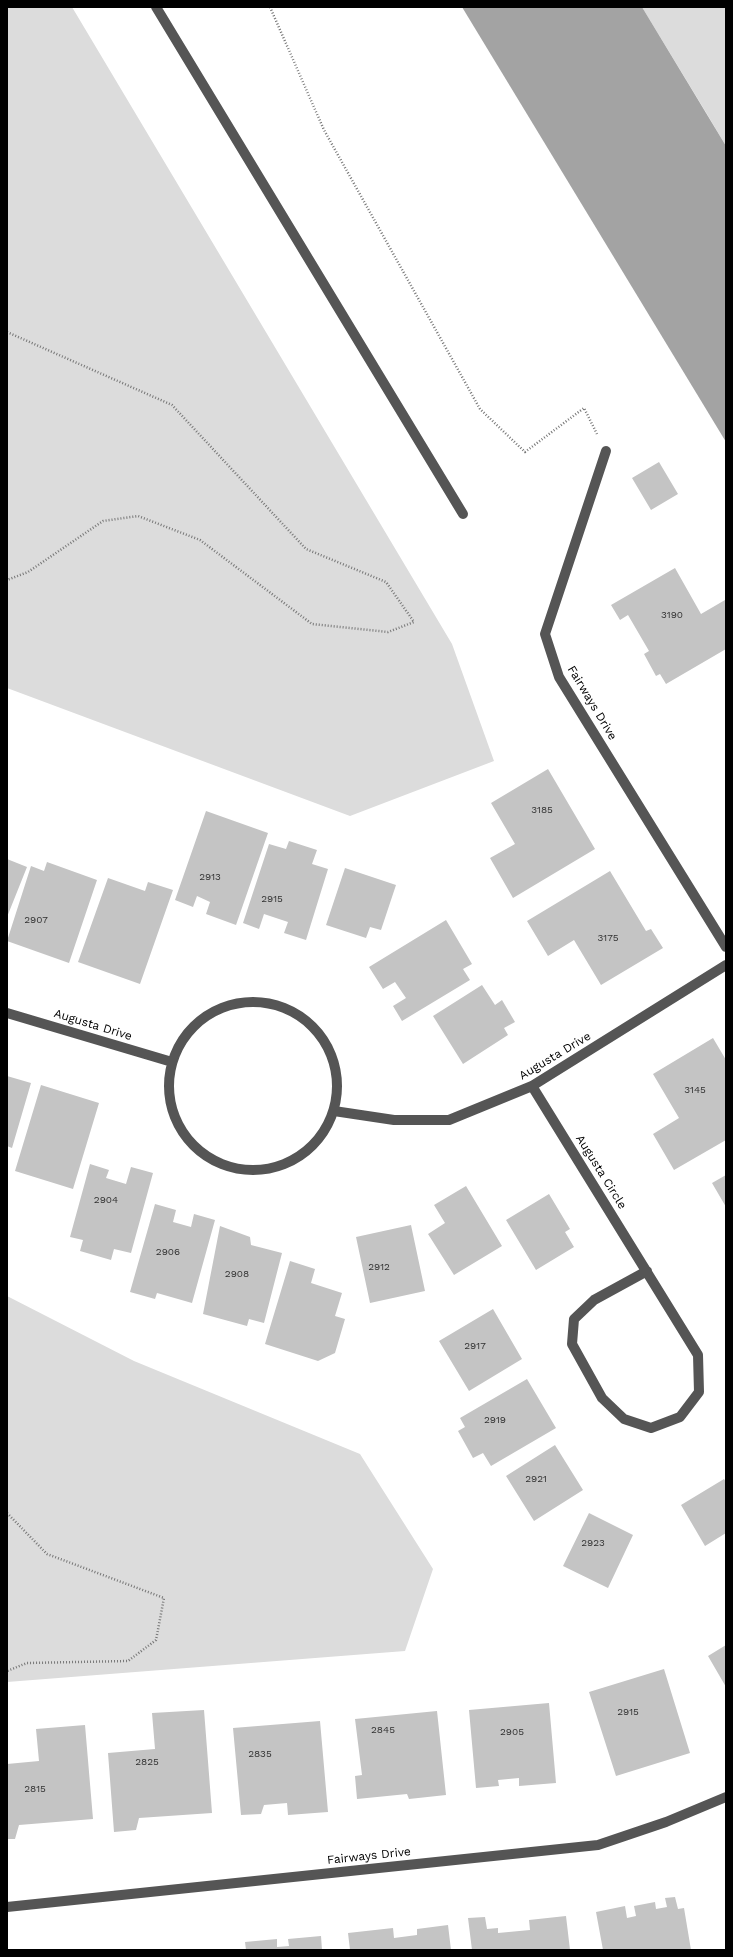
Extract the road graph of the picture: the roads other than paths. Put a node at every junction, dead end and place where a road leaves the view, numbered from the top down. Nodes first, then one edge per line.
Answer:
1 (156, 7) edge
2 (606, 451) road end
3 (463, 514) dead end
4 (726, 947) edge
5 (726, 965) edge
6 (7, 1013) edge
7 (172, 1062) junction
8 (532, 1086) junction
9 (334, 1110) junction
10 (647, 1271) junction
11 (726, 1797) edge
12 (7, 1907) edge

1 - 3 street
2 - 4 street, Fairways Drive
5 - 8 street, Augusta Drive
6 - 7 street, Augusta Drive
7 - 9 street
7 - 9 street
8 - 9 street, Augusta Drive
8 - 10 street, Augusta Circle
10 - 10 street, Augusta Circle
11 - 12 street, Fairways Drive

